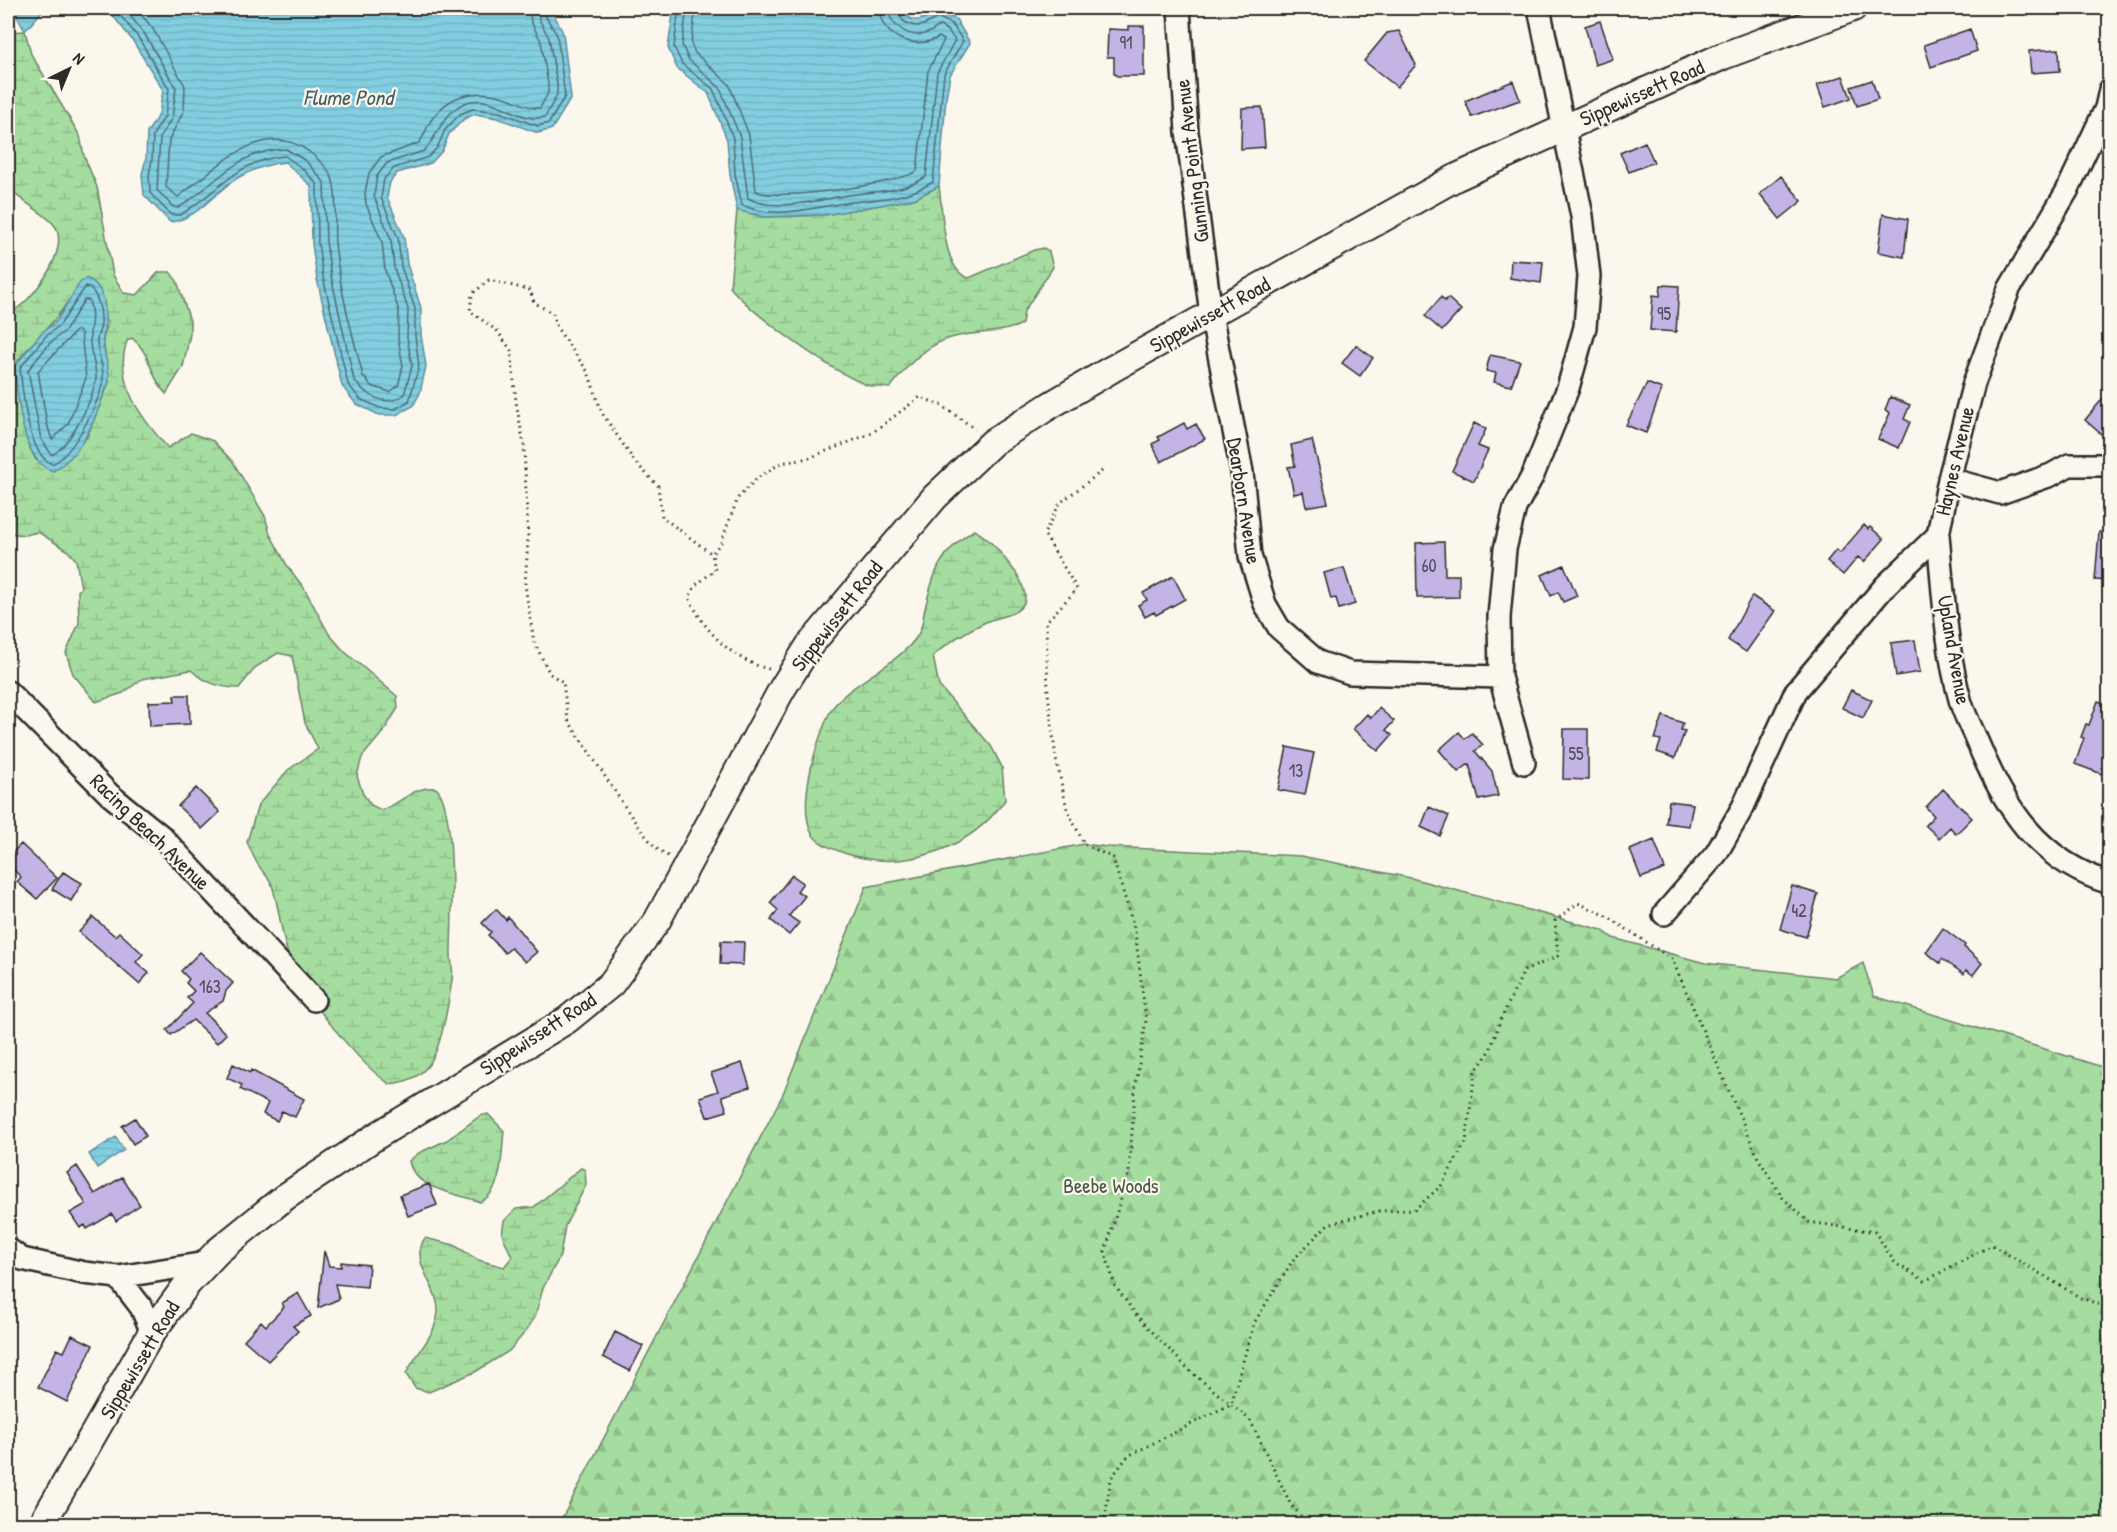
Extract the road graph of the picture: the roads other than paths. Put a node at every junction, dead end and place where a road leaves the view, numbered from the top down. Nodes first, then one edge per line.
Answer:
1 (1179, 8) edge
2 (1539, 8) edge
3 (1853, 8) edge
4 (2109, 90) edge
5 (1565, 127) junction
6 (1211, 314) junction
7 (2109, 465) edge
8 (1949, 479) junction
9 (1938, 535) junction
10 (1500, 677) junction
11 (8, 692) edge
12 (1524, 763) dead end
13 (2109, 883) edge
14 (1664, 914) dead end
15 (314, 1000) dead end
16 (12, 1255) edge
17 (206, 1263) junction
18 (118, 1277) junction
19 (152, 1332) junction
20 (42, 1524) edge

1 - 6 street, Gunning Point Avenue
2 - 5 street
3 - 5 main road, Sippewissett Road
4 - 8 street, Haynes Avenue
5 - 6 main road, Sippewissett Road
5 - 10 street
6 - 10 street, Dearborn Avenue
6 - 17 main road, Sippewissett Road
7 - 8 street
8 - 9 street, Haynes Avenue
9 - 13 street, Upland Avenue
9 - 14 street, Haynes Avenue
10 - 12 street
11 - 15 street, Racing Beach Avenue
16 - 18 street
17 - 18 street
17 - 19 main road, Sippewissett Road
18 - 19 street
19 - 20 main road, Sippewissett Road

